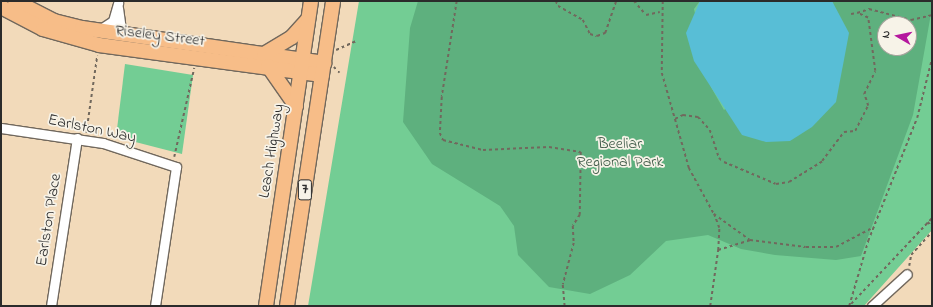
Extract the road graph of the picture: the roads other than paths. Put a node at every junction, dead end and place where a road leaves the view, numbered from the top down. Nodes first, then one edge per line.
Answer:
1 (15, 1) edge
2 (311, 1) edge
3 (333, 1) edge
4 (118, 2) edge
5 (1, 7) edge
6 (308, 19) junction
7 (97, 31) junction
8 (128, 35) junction
9 (266, 60) junction
10 (326, 64) junction
11 (302, 65) junction
12 (296, 106) junction
13 (1, 128) edge
14 (81, 139) junction
15 (907, 274) road end
16 (51, 306) edge
17 (155, 306) edge
18 (266, 306) edge
19 (287, 306) edge
20 (872, 306) edge

1 - 7 highway, Riseley Street
2 - 6 highway, Leach Highway / 7
3 - 10 highway, 7
4 - 7 street
4 - 8 street
5 - 9 highway, Riseley Street
6 - 9 highway
6 - 11 highway, Leach Highway / 7
7 - 8 highway, Riseley Street
8 - 9 highway, Riseley Street
9 - 11 highway, Riseley Street
9 - 12 highway
10 - 11 highway, Riseley Street
10 - 19 highway, 7
11 - 12 highway, Leach Highway / 7
12 - 18 highway, Leach Highway / 7
13 - 14 street, Earlston Way
14 - 16 street, Earlston Place
14 - 17 street, Earlston Way
15 - 20 street

